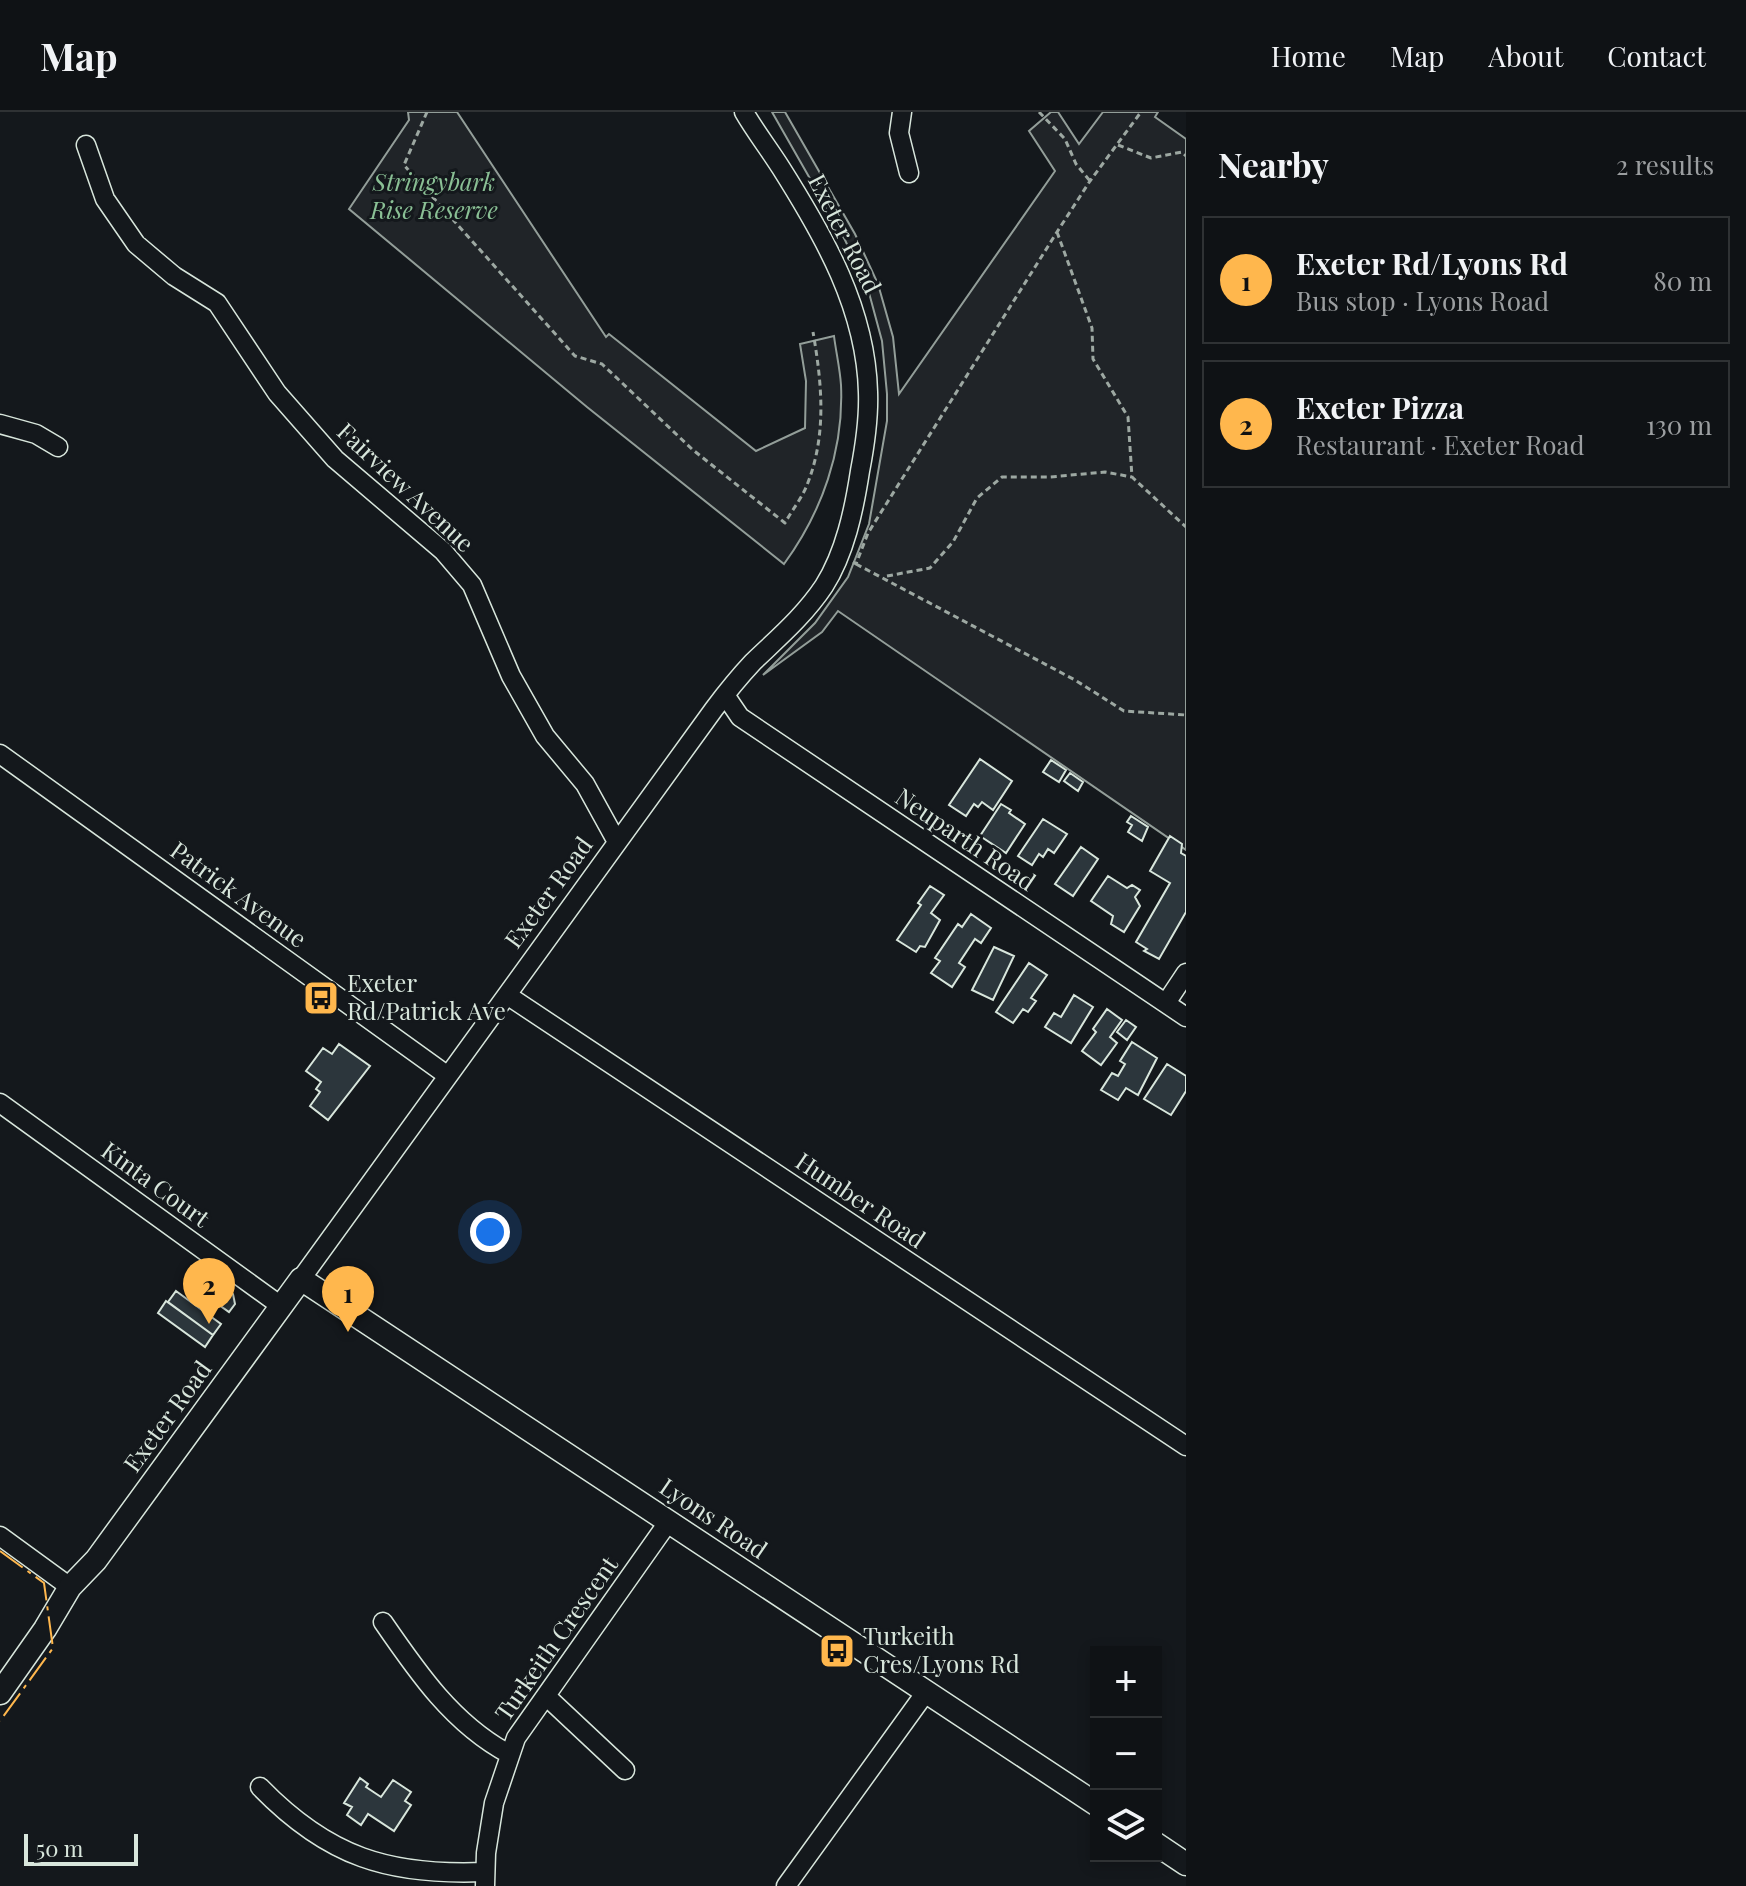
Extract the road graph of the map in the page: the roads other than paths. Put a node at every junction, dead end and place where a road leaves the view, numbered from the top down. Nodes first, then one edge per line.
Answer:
1 (744, 112) edge
2 (902, 112) edge
3 (86, 145) dead end
4 (909, 173) dead end
5 (0, 424) edge
6 (58, 447) dead end
7 (725, 695) junction
8 (0, 754) edge
9 (617, 842) junction
10 (1186, 973) edge
11 (507, 995) junction
12 (1166, 1003) junction
13 (1186, 1017) edge
14 (448, 1076) junction
15 (0, 1103) edge
16 (301, 1279) junction
17 (281, 1306) junction
18 (1186, 1446) edge
19 (669, 1521) junction
20 (0, 1536) edge
21 (70, 1587) junction
22 (383, 1622) dead end
23 (926, 1692) junction
24 (0, 1693) edge
25 (546, 1696) junction
26 (509, 1754) junction
27 (625, 1770) dead end
28 (260, 1787) dead end
29 (1090, 1800) edge
30 (1162, 1848) edge
31 (1186, 1864) edge
32 (485, 1879) edge
33 (792, 1884) edge

1 - 7 street, Exeter Road
2 - 4 street
3 - 9 street, Fairview Avenue
5 - 6 street
7 - 9 street, Exeter Road
7 - 12 street, Neuparth Road
8 - 14 street, Patrick Avenue
9 - 11 street, Exeter Road
10 - 12 street
11 - 14 street, Exeter Road
11 - 18 street, Humber Road
12 - 13 street, Neuparth Road
14 - 16 street, Exeter Road
15 - 17 street, Kinta Court
16 - 17 main road, Exeter Road
16 - 19 main road, Lyons Road
17 - 21 main road, Exeter Road
19 - 23 main road, Lyons Road
19 - 25 street, Turkeith Crescent
20 - 21 street
21 - 24 main road, Exeter Road
22 - 26 street
23 - 29 main road, Lyons Road
23 - 33 street
25 - 26 street, Turkeith Crescent
25 - 27 street
26 - 32 street, Turkeith Crescent
28 - 32 street
30 - 31 main road

